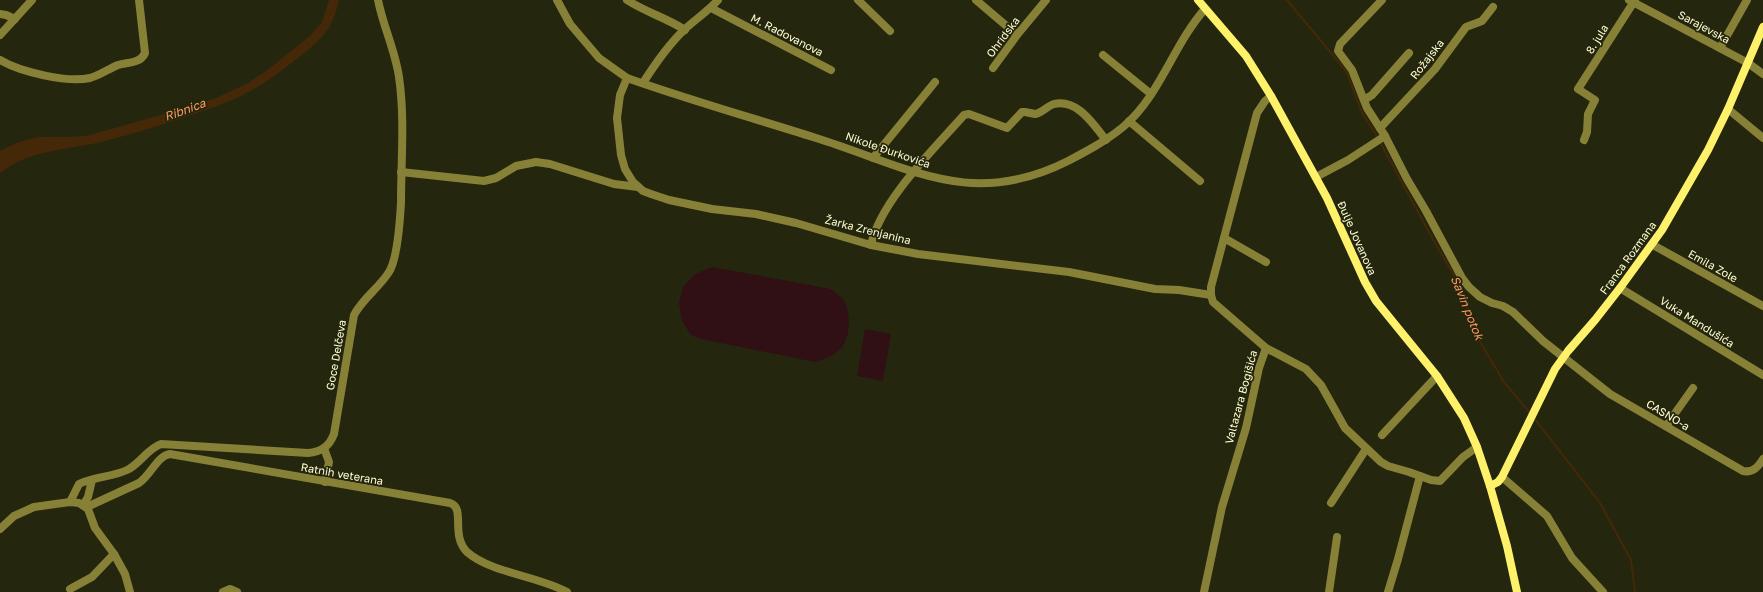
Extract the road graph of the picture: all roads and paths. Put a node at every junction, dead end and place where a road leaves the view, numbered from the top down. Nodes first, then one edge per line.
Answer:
1 (32, 0) edge
2 (139, 0) edge
3 (378, 0) edge
4 (557, 0) edge
5 (627, 0) edge
6 (718, 0) edge
7 (858, 0) edge
8 (976, 0) edge
9 (1046, 0) edge
10 (1198, 0) edge
11 (1382, 0) edge
12 (1747, 0) edge
13 (1632, 1) edge
14 (1493, 7) dead end
15 (711, 8) junction
16 (1205, 9) junction
17 (0, 14) edge
18 (15, 19) junction
19 (1763, 27) edge
20 (685, 30) junction
21 (890, 30) dead end
22 (0, 35) edge
23 (1017, 35) junction
24 (1720, 48) junction
25 (1409, 53) dead end
26 (1103, 55) dead end
27 (0, 60) edge
28 (1748, 63) junction
29 (993, 68) dead end
30 (831, 70) dead end
31 (1763, 74) edge
32 (627, 78) junction
33 (934, 82) dead end
34 (643, 84) junction
35 (1151, 94) junction
36 (1271, 96) junction
37 (1364, 100) junction
38 (1728, 109) junction
39 (1129, 121) junction
40 (1380, 128) junction
41 (1763, 138) edge
42 (1380, 139) junction
43 (1106, 140) junction
44 (1584, 140) dead end
45 (873, 158) junction
46 (401, 172) junction
47 (914, 173) junction
48 (1316, 177) junction
49 (1200, 181) dead end
50 (638, 187) junction
51 (1224, 238) junction
52 (872, 245) junction
53 (1653, 245) junction
54 (1266, 262) dead end
55 (1620, 288) junction
56 (1210, 295) junction
57 (1763, 306) edge
58 (1266, 348) junction
59 (1563, 358) junction
60 (1763, 375) edge
61 (1437, 376) junction
62 (1693, 388) dead end
63 (1666, 426) junction
64 (1382, 435) dead end
65 (1477, 447) junction
66 (324, 448) junction
67 (1366, 449) junction
68 (1763, 459) edge
69 (1420, 476) junction
70 (1502, 477) junction
71 (92, 480) junction
72 (325, 482) junction
73 (1490, 486) junction
74 (70, 502) junction
75 (1331, 503) dead end
76 (85, 506) junction
77 (0, 529) edge
78 (1337, 537) dead end
79 (114, 554) junction
80 (70, 589) dead end
81 (130, 592) edge
82 (223, 592) edge
83 (238, 592) edge
84 (567, 592) edge
85 (1204, 592) edge
86 (1329, 592) edge
87 (1388, 592) edge
88 (1517, 592) edge
89 (1603, 592) edge

1 - 18 street
2 - 27 street
3 - 46 street, Goce Delčeva
4 - 32 street, Nikole Đurkovića
5 - 20 street
6 - 15 street
7 - 21 street
8 - 23 street
9 - 23 street, Ohridska
10 - 16 street, Đulje Jovanova
11 - 37 street, CASNO-a
12 - 24 street
13 - 24 street, Sarajevska
13 - 44 street, 8. jula
14 - 40 street, Rožajska
15 - 20 street
15 - 30 street, M. Radovanova
16 - 35 street, Nikole Đurkovića
16 - 36 street, Đulje Jovanova
17 - 18 street
18 - 22 street
19 - 28 street, Franca Rozmana
20 - 34 street
23 - 29 street, Ohridska
24 - 28 street, Sarajevska
25 - 37 street
26 - 35 street
28 - 31 street
28 - 38 street, Franca Rozmana
32 - 34 street, Nikole Đurkovića
32 - 50 street, Žarka Zrenjanina
33 - 45 street
34 - 45 street, Nikole Đurkovića
35 - 39 street, Nikole Đurkovića
36 - 48 street, Đulje Jovanova
36 - 51 street
37 - 40 street, CASNO-a
38 - 41 street
38 - 53 street, Franca Rozmana
39 - 43 street, Nikole Đurkovića
39 - 49 street
40 - 42 street, CASNO-a
42 - 48 street
42 - 59 street, CASNO-a
43 - 47 street, Nikole Đurkovića
43 - 47 street
45 - 47 street, Nikole Đurkovića
46 - 50 street
46 - 66 street, Goce Delčeva
47 - 52 street
48 - 61 street, Đulje Jovanova
50 - 52 street, Žarka Zrenjanina
51 - 54 street
51 - 56 street
52 - 56 street, Žarka Zrenjanina
53 - 55 street, Franca Rozmana
53 - 57 street, Emila Zole
55 - 59 street, Franca Rozmana
55 - 60 street, Vuka Mandušića
56 - 58 street, Valtazara Bogišića
58 - 67 street
58 - 85 street, Valtazara Bogišića
59 - 63 street, CASNO-a
59 - 70 street, Franca Rozmana
61 - 64 street
61 - 65 street, Đulje Jovanova
62 - 63 street
63 - 68 street, CASNO-a
65 - 69 street
65 - 73 street, Đulje Jovanova
66 - 71 street
66 - 72 street
67 - 69 street
67 - 75 street
69 - 87 street
70 - 73 street, Franca Rozmana
70 - 89 street
71 - 74 street
71 - 76 street
72 - 76 street, Ratnih veterana
72 - 84 street, Ratnih veterana
73 - 88 street, Đulje Jovanova
74 - 76 street
74 - 77 street
76 - 79 street
78 - 86 street
79 - 80 street
79 - 81 street
82 - 83 street

